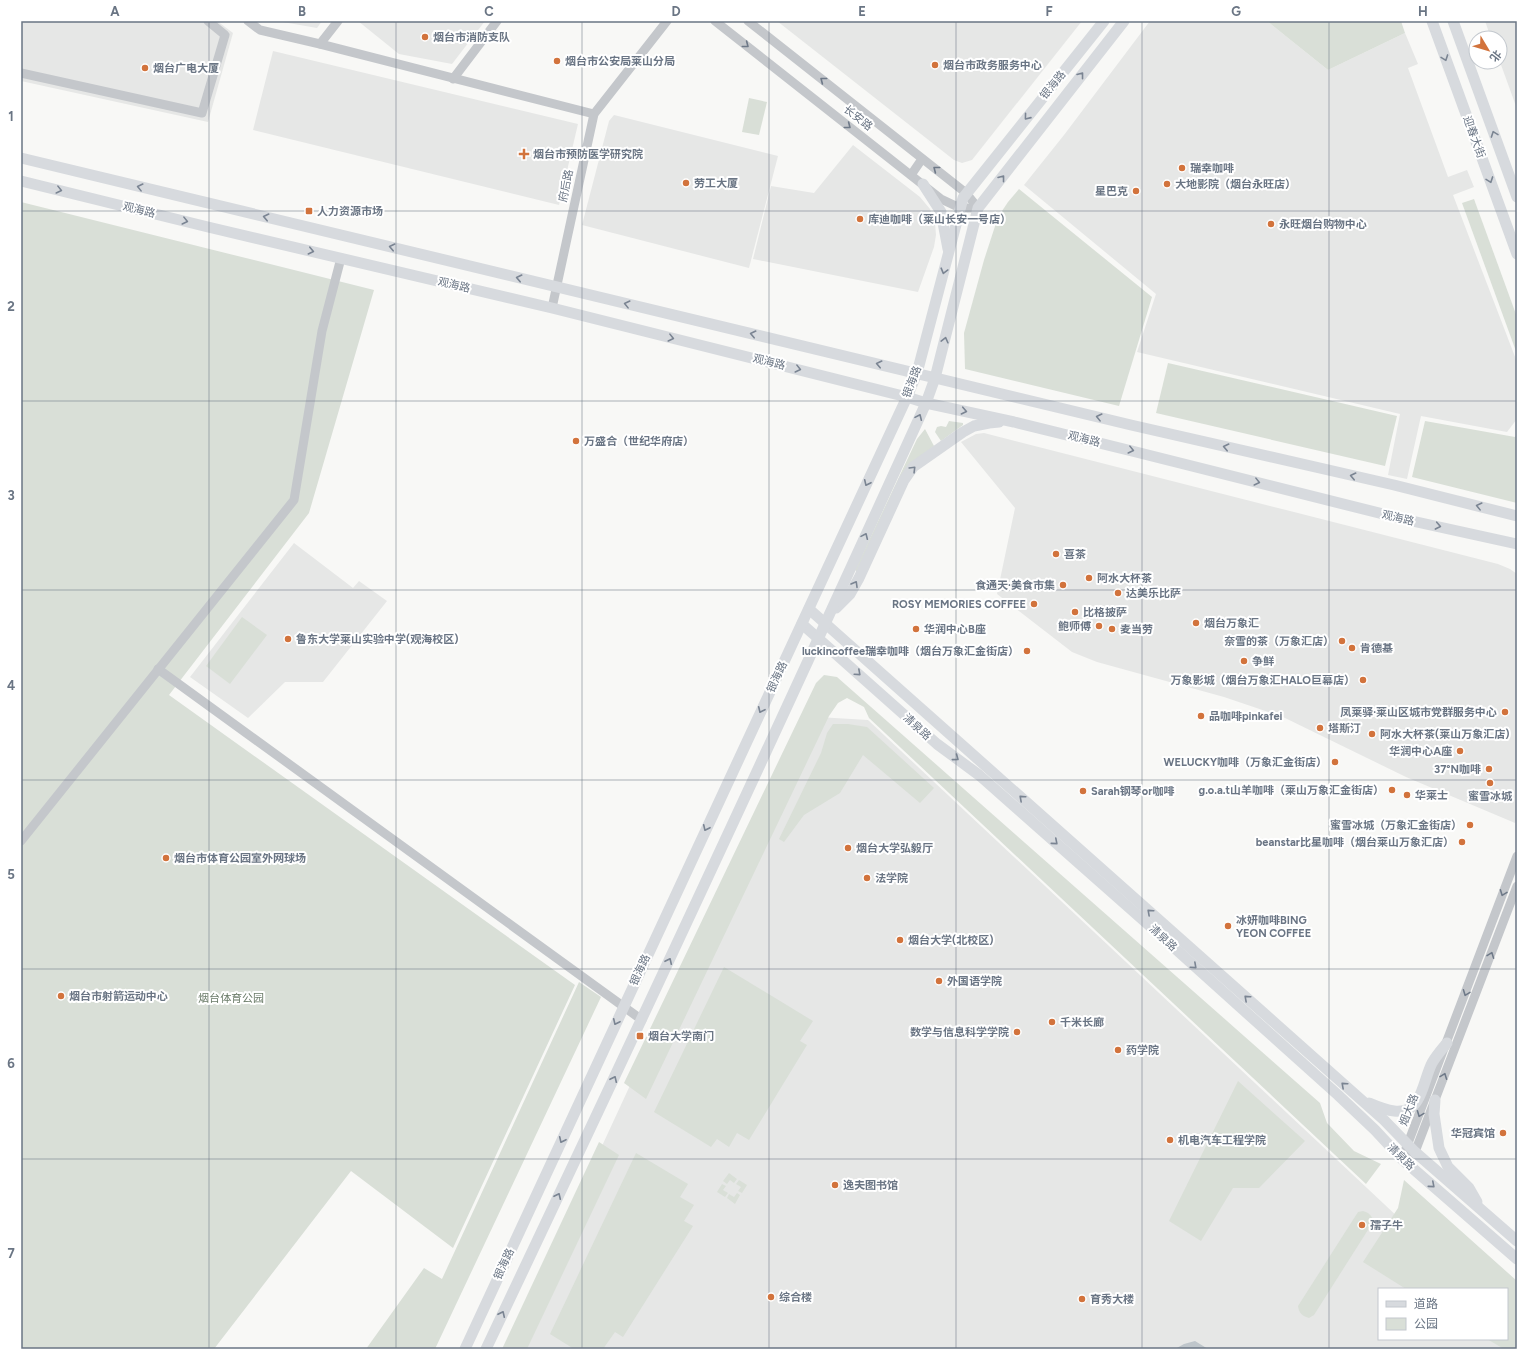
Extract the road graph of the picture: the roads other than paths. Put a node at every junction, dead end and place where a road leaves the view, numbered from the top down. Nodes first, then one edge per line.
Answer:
1 (208, 21) edge
2 (248, 21) edge
3 (338, 21) edge
4 (497, 21) edge
5 (667, 21) edge
6 (715, 21) edge
7 (748, 21) edge
8 (1104, 21) edge
9 (1124, 21) edge
10 (1432, 21) edge
11 (1453, 21) edge
12 (320, 44) junction
13 (21, 73) edge
14 (453, 79) junction
15 (594, 114) junction
16 (21, 158) edge
17 (922, 159) junction
18 (911, 175) junction
19 (21, 181) edge
20 (923, 184) junction
21 (966, 193) junction
22 (1517, 197) edge
23 (960, 208) junction
24 (978, 208) junction
25 (949, 252) junction
26 (1517, 254) edge
27 (341, 258) junction
28 (557, 287) junction
29 (552, 308) junction
30 (917, 374) junction
31 (935, 378) junction
32 (907, 397) junction
33 (926, 403) junction
34 (1014, 422) junction
35 (1517, 516) edge
36 (1495, 538) junction
37 (1517, 544) edge
38 (1517, 552) edge
39 (809, 609) junction
40 (828, 618) junction
41 (802, 624) junction
42 (818, 638) junction
43 (158, 669) junction
44 (21, 841) edge
45 (1517, 856) edge
46 (1517, 886) edge
47 (623, 1007) junction
48 (642, 1020) junction
49 (1447, 1043) junction
50 (1358, 1098) junction
51 (1435, 1100) junction
52 (1411, 1148) junction
53 (1402, 1159) junction
54 (1482, 1211) junction
55 (1517, 1241) edge
56 (1517, 1258) edge
57 (465, 1349) edge
58 (486, 1349) edge

1 - 13 street
2 - 12 street
3 - 12 street
4 - 14 street
5 - 15 street, 府后路
6 -> 18 street, 长安路
17 -> 7 street
8 -> 21 main road, 银海路
24 -> 9 main road, 银海路
10 -> 26 main road, 迎春大街
22 -> 11 main road, 迎春大街
12 - 14 street
14 - 15 street
15 - 28 street, 府后路
28 -> 16 main road, 观海路
17 - 18 street
21 -> 17 street
18 - 20 street, 长安路
19 -> 27 main road, 观海路
20 - 23 street, 长安路
20 - 25 main road
21 - 23 main road, 银海路
21 - 24 street
23 - 24 street, 长安路
23 - 25 main road, 银海路
31 -> 24 main road, 银海路
25 -> 30 main road, 银海路
27 - 29 main road, 观海路
27 - 43 street
28 - 29 street, 府后路
30 -> 28 main road, 观海路
29 -> 32 main road, 观海路
30 - 31 main road, 观海路
30 - 32 main road, 银海路
31 - 33 main road, 银海路
35 -> 31 main road, 观海路
32 - 33 main road, 观海路
32 -> 39 main road, 银海路
33 -> 34 main road, 观海路
40 -> 33 main road, 银海路
34 -> 36 main road, 观海路
40 -> 34 main road
36 - 37 main road, 观海路
36 - 38 main road
39 - 40 main road, 清泉路
39 - 41 main road, 银海路
40 - 42 main road, 银海路
50 -> 40 main road, 清泉路
41 - 42 main road, 清泉路
41 -> 47 main road, 银海路
48 -> 42 main road, 银海路
42 -> 53 main road, 清泉路
43 - 44 street
43 - 47 street
45 -> 49 street, 烟大路
51 -> 46 street, 烟大路
47 - 48 street
47 -> 57 main road, 银海路
58 -> 48 main road, 银海路
49 - 50 main road
49 -> 52 street, 烟大路
50 - 52 main road, 清泉路
51 - 52 street, 烟大路
51 - 54 main road
52 - 53 street
52 - 54 main road, 清泉路
53 -> 56 main road, 清泉路
54 - 55 main road, 清泉路

